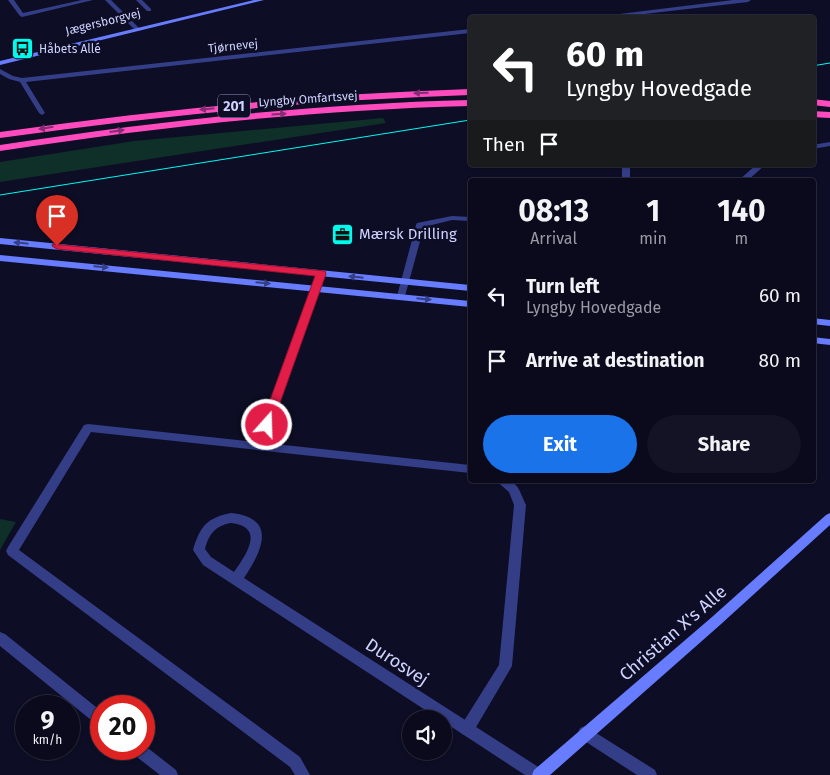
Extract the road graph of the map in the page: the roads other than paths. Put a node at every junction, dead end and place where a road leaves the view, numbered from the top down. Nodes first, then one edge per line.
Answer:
1 (11, 0) edge
2 (90, 0) edge
3 (108, 0) edge
4 (139, 0) edge
5 (241, 0) edge
6 (261, 0) edge
7 (748, 0) edge
8 (149, 10) dead end
9 (616, 15) edge
10 (136, 28) junction
11 (468, 31) edge
12 (0, 58) edge
13 (0, 63) edge
14 (0, 71) edge
15 (22, 80) junction
16 (468, 92) edge
17 (816, 102) edge
18 (468, 103) edge
19 (830, 104) edge
20 (42, 113) dead end
21 (816, 114) edge
22 (830, 115) edge
23 (0, 135) edge
24 (830, 144) edge
25 (816, 146) edge
26 (0, 148) edge
27 (759, 167) edge
28 (745, 178) edge
29 (468, 219) edge
30 (0, 241) edge
31 (0, 258) edge
32 (321, 274) junction
33 (405, 282) junction
34 (316, 288) junction
35 (468, 288) edge
36 (401, 296) junction
37 (468, 304) edge
38 (816, 322) edge
39 (830, 323) edge
40 (816, 340) edge
41 (830, 342) edge
42 (267, 425) dead end
43 (468, 469) edge
44 (505, 483) edge
45 (830, 518) edge
46 (236, 580) junction
47 (0, 638) edge
48 (90, 710) edge
49 (467, 729) junction
50 (585, 734) junction
51 (152, 760) edge
52 (171, 775) edge
53 (303, 775) edge
54 (539, 775) edge
55 (650, 775) edge

1 - 2 street
3 - 10 street
4 - 8 street
5 - 10 street, Jægersborgvej
6 - 10 street, Jægersborgvej
7 - 9 street
10 - 12 street, Jægersborgvej
10 - 13 street, Jægersborgvej
11 - 15 street, Tjørnevej
14 - 15 street, Tjørnevej
15 - 20 street
16 -> 23 highway, Lyngby Omfartsvej / 201
17 - 19 highway
26 -> 18 highway, Lyngby Omfartsvej / 201
21 - 22 highway
24 - 25 street
27 - 28 street
29 - 33 street
32 -> 30 street
31 -> 34 street
33 -> 32 street
32 - 34 street
33 - 35 street
33 - 36 street
34 - 36 street
34 - 42 street
36 -> 37 street
38 - 39 street
40 - 41 street
43 - 53 street
44 - 49 street
45 - 50 street, Christian X's Alle
46 - 46 street, Durosvej
46 - 49 street, Durosvej
47 - 48 street
49 - 54 street, Durosvej
50 - 54 street, Christian X's Alle
50 - 55 street
51 - 52 street

